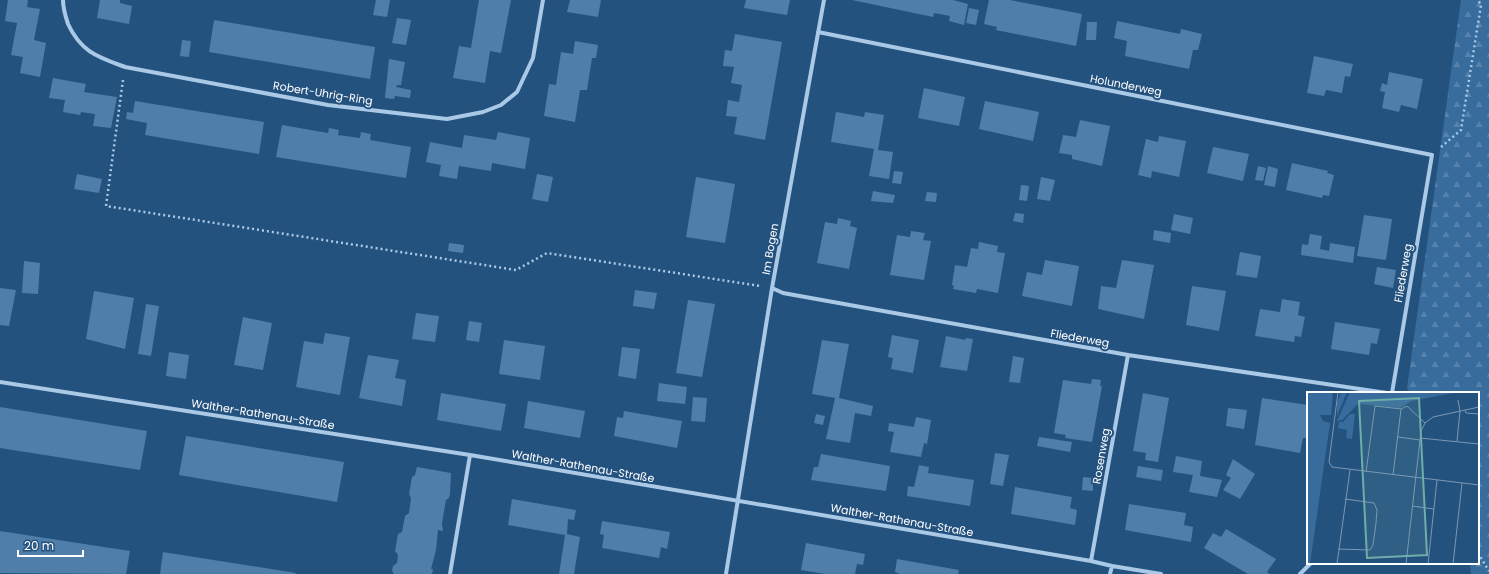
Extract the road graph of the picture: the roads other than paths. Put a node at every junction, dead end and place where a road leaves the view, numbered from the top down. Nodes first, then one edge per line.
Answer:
1 (63, 0) edge
2 (542, 0) edge
3 (824, 0) edge
4 (818, 32) junction
5 (1432, 155) joint
6 (772, 288) junction
7 (1128, 355) junction
8 (0, 382) edge
9 (1380, 392) edge
10 (1392, 392) edge
11 (470, 455) junction
12 (738, 502) junction
13 (1091, 561) junction
14 (1310, 564) edge
15 (1112, 566) junction
16 (450, 574) edge
17 (726, 574) edge
18 (1110, 574) edge
19 (1161, 574) edge
20 (1300, 574) edge

1 - 2 street, Robert-Uhrig-Ring
3 - 4 street, Im Bogen
4 - 5 street, Holunderweg
4 - 6 street, Im Bogen
5 - 10 street, Fliederweg
6 - 7 street, Fliederweg
6 - 12 street, Im Bogen
7 - 9 street, Fliederweg
7 - 13 street, Rosenweg
8 - 11 street, Walther-Rathenau-Straße
11 - 12 street, Walther-Rathenau-Straße
11 - 16 street
12 - 13 street, Walther-Rathenau-Straße
12 - 17 street, Im Bogen
13 - 15 street, Walther-Rathenau-Straße
14 - 20 street
15 - 18 street
15 - 19 street, Walther-Rathenau-Straße

